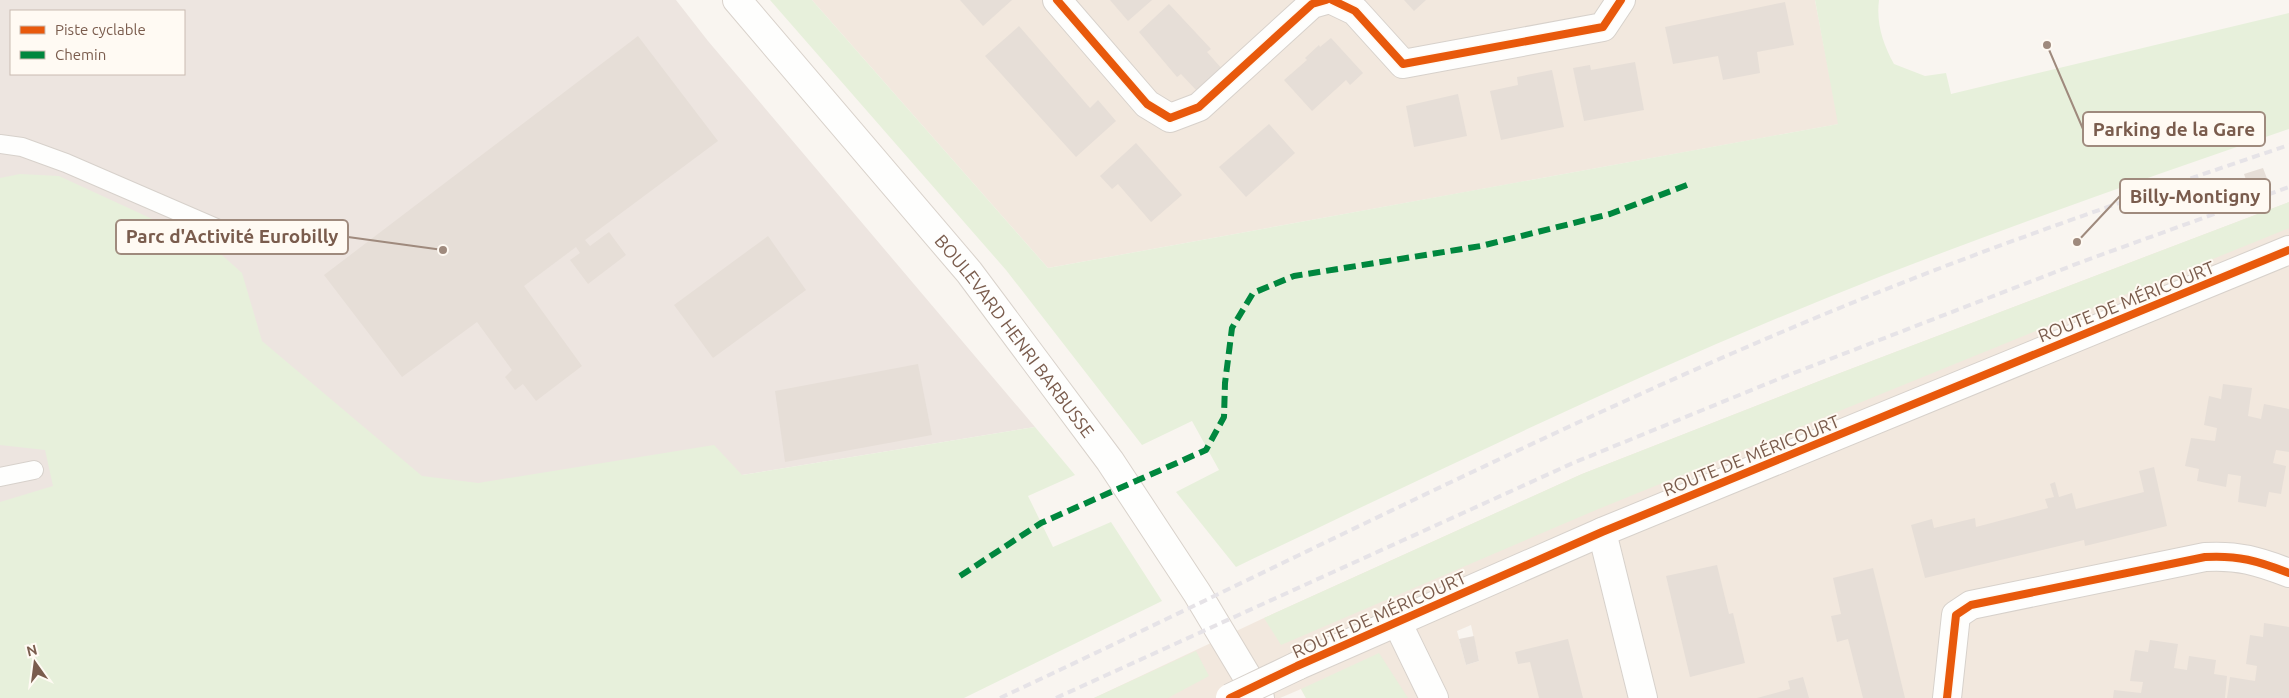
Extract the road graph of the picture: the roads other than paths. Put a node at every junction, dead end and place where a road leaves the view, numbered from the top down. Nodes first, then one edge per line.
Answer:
1 (737, 0) edge
2 (1057, 0) edge
3 (1326, 0) edge
4 (1332, 0) edge
5 (1621, 0) edge
6 (0, 144) edge
7 (244, 240) dead end
8 (2289, 250) edge
9 (34, 470) dead end
10 (0, 477) edge
11 (1602, 532) junction
12 (2289, 573) edge
13 (1397, 622) junction
14 (1230, 698) edge
15 (1260, 698) edge
16 (1434, 698) edge
17 (1643, 698) edge
18 (1947, 698) edge

1 - 15 street, BOULEVARD HENRI BARBUSSE
2 - 3 street
4 - 5 street
6 - 7 lane
8 - 11 street, ROUTE DE MÉRICOURT
9 - 10 lane
11 - 13 street, ROUTE DE MÉRICOURT
11 - 17 street
12 - 18 street
13 - 14 street, ROUTE DE MÉRICOURT, bridge
13 - 16 street

